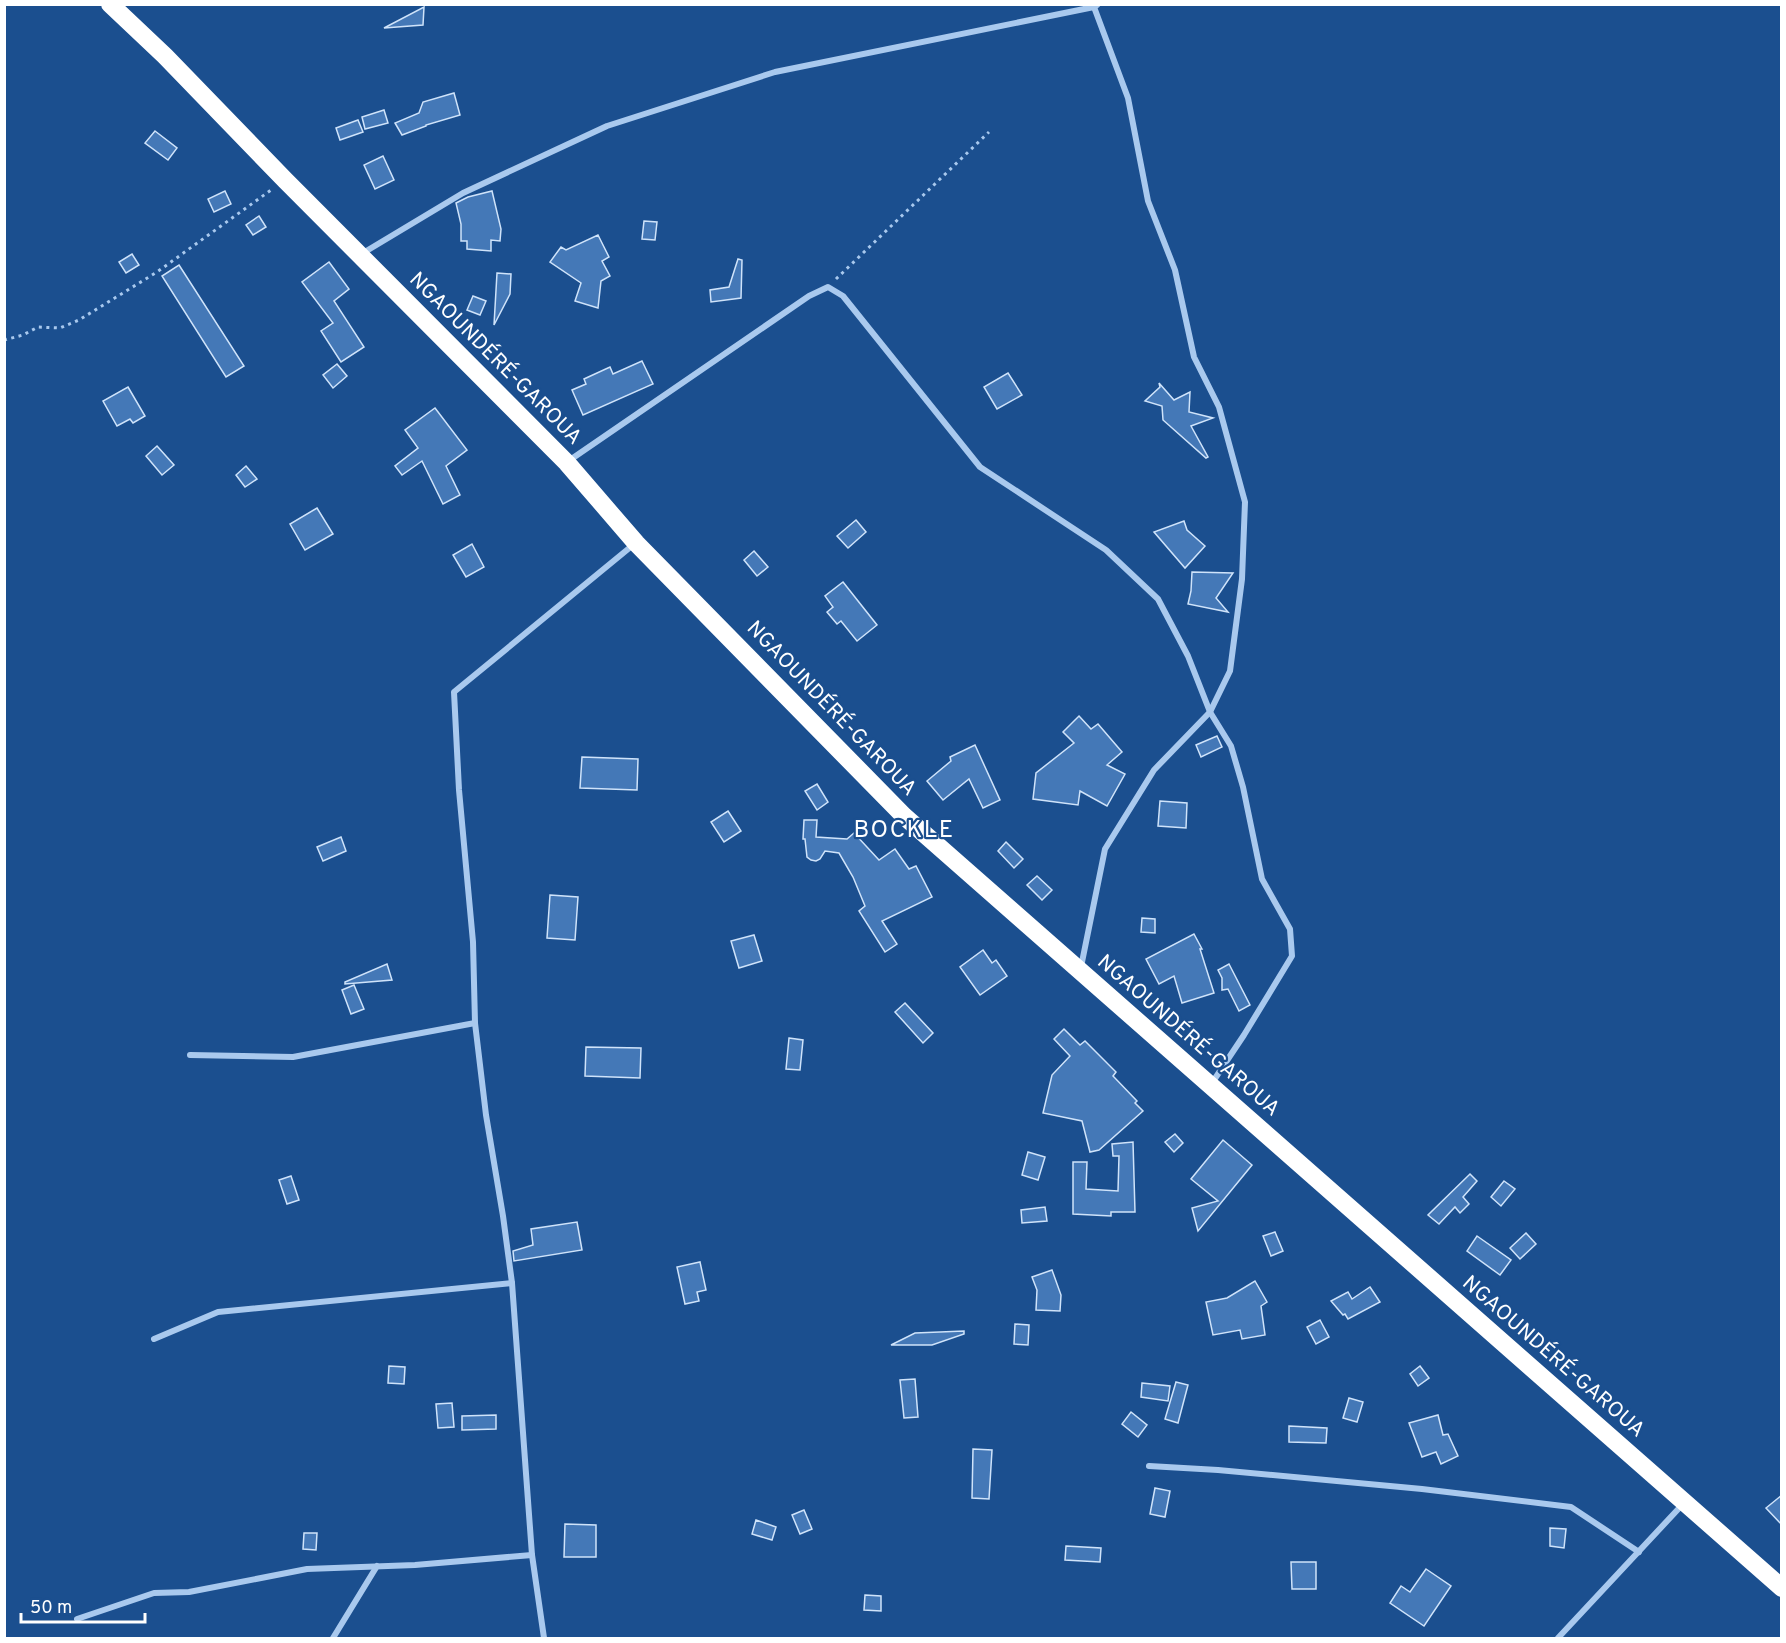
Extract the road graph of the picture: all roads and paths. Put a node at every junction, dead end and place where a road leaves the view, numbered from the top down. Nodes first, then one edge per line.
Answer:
1 (110, 4) edge
2 (1096, 6) edge
3 (988, 132) dead end
4 (285, 180) junction
5 (360, 255) junction
6 (828, 287) junction
7 (4, 340) edge
8 (567, 463) junction
9 (636, 543) junction
10 (1210, 712) junction
11 (1080, 971) junction
12 (475, 1023) junction
13 (190, 1055) dead end
14 (1210, 1086) junction
15 (512, 1283) junction
16 (154, 1339) dead end
17 (1149, 1466) dead end
18 (1684, 1503) junction
19 (1639, 1552) junction
20 (532, 1555) junction
21 (377, 1566) junction
22 (1782, 1588) edge
23 (77, 1619) dead end
24 (333, 1638) edge
25 (544, 1638) edge
26 (1558, 1638) edge

1 - 4 highway, NGAOUNDÉRÉ-GAROUA
2 - 5 street
2 - 10 street
3 - 6 path
4 - 5 highway, NGAOUNDÉRÉ-GAROUA
4 - 7 path
5 - 8 highway, NGAOUNDÉRÉ-GAROUA
6 - 8 street
6 - 10 street
8 - 9 highway, NGAOUNDÉRÉ-GAROUA
9 - 11 highway, NGAOUNDÉRÉ-GAROUA
9 - 12 street
10 - 11 street
10 - 14 street
11 - 14 highway, NGAOUNDÉRÉ-GAROUA
12 - 13 street
12 - 15 street
14 - 18 highway, NGAOUNDÉRÉ-GAROUA
15 - 16 street
15 - 20 street
17 - 19 street
18 - 19 street
18 - 22 highway, NGAOUNDÉRÉ-GAROUA
19 - 26 street
20 - 21 street
20 - 25 street
21 - 23 street
21 - 24 street

